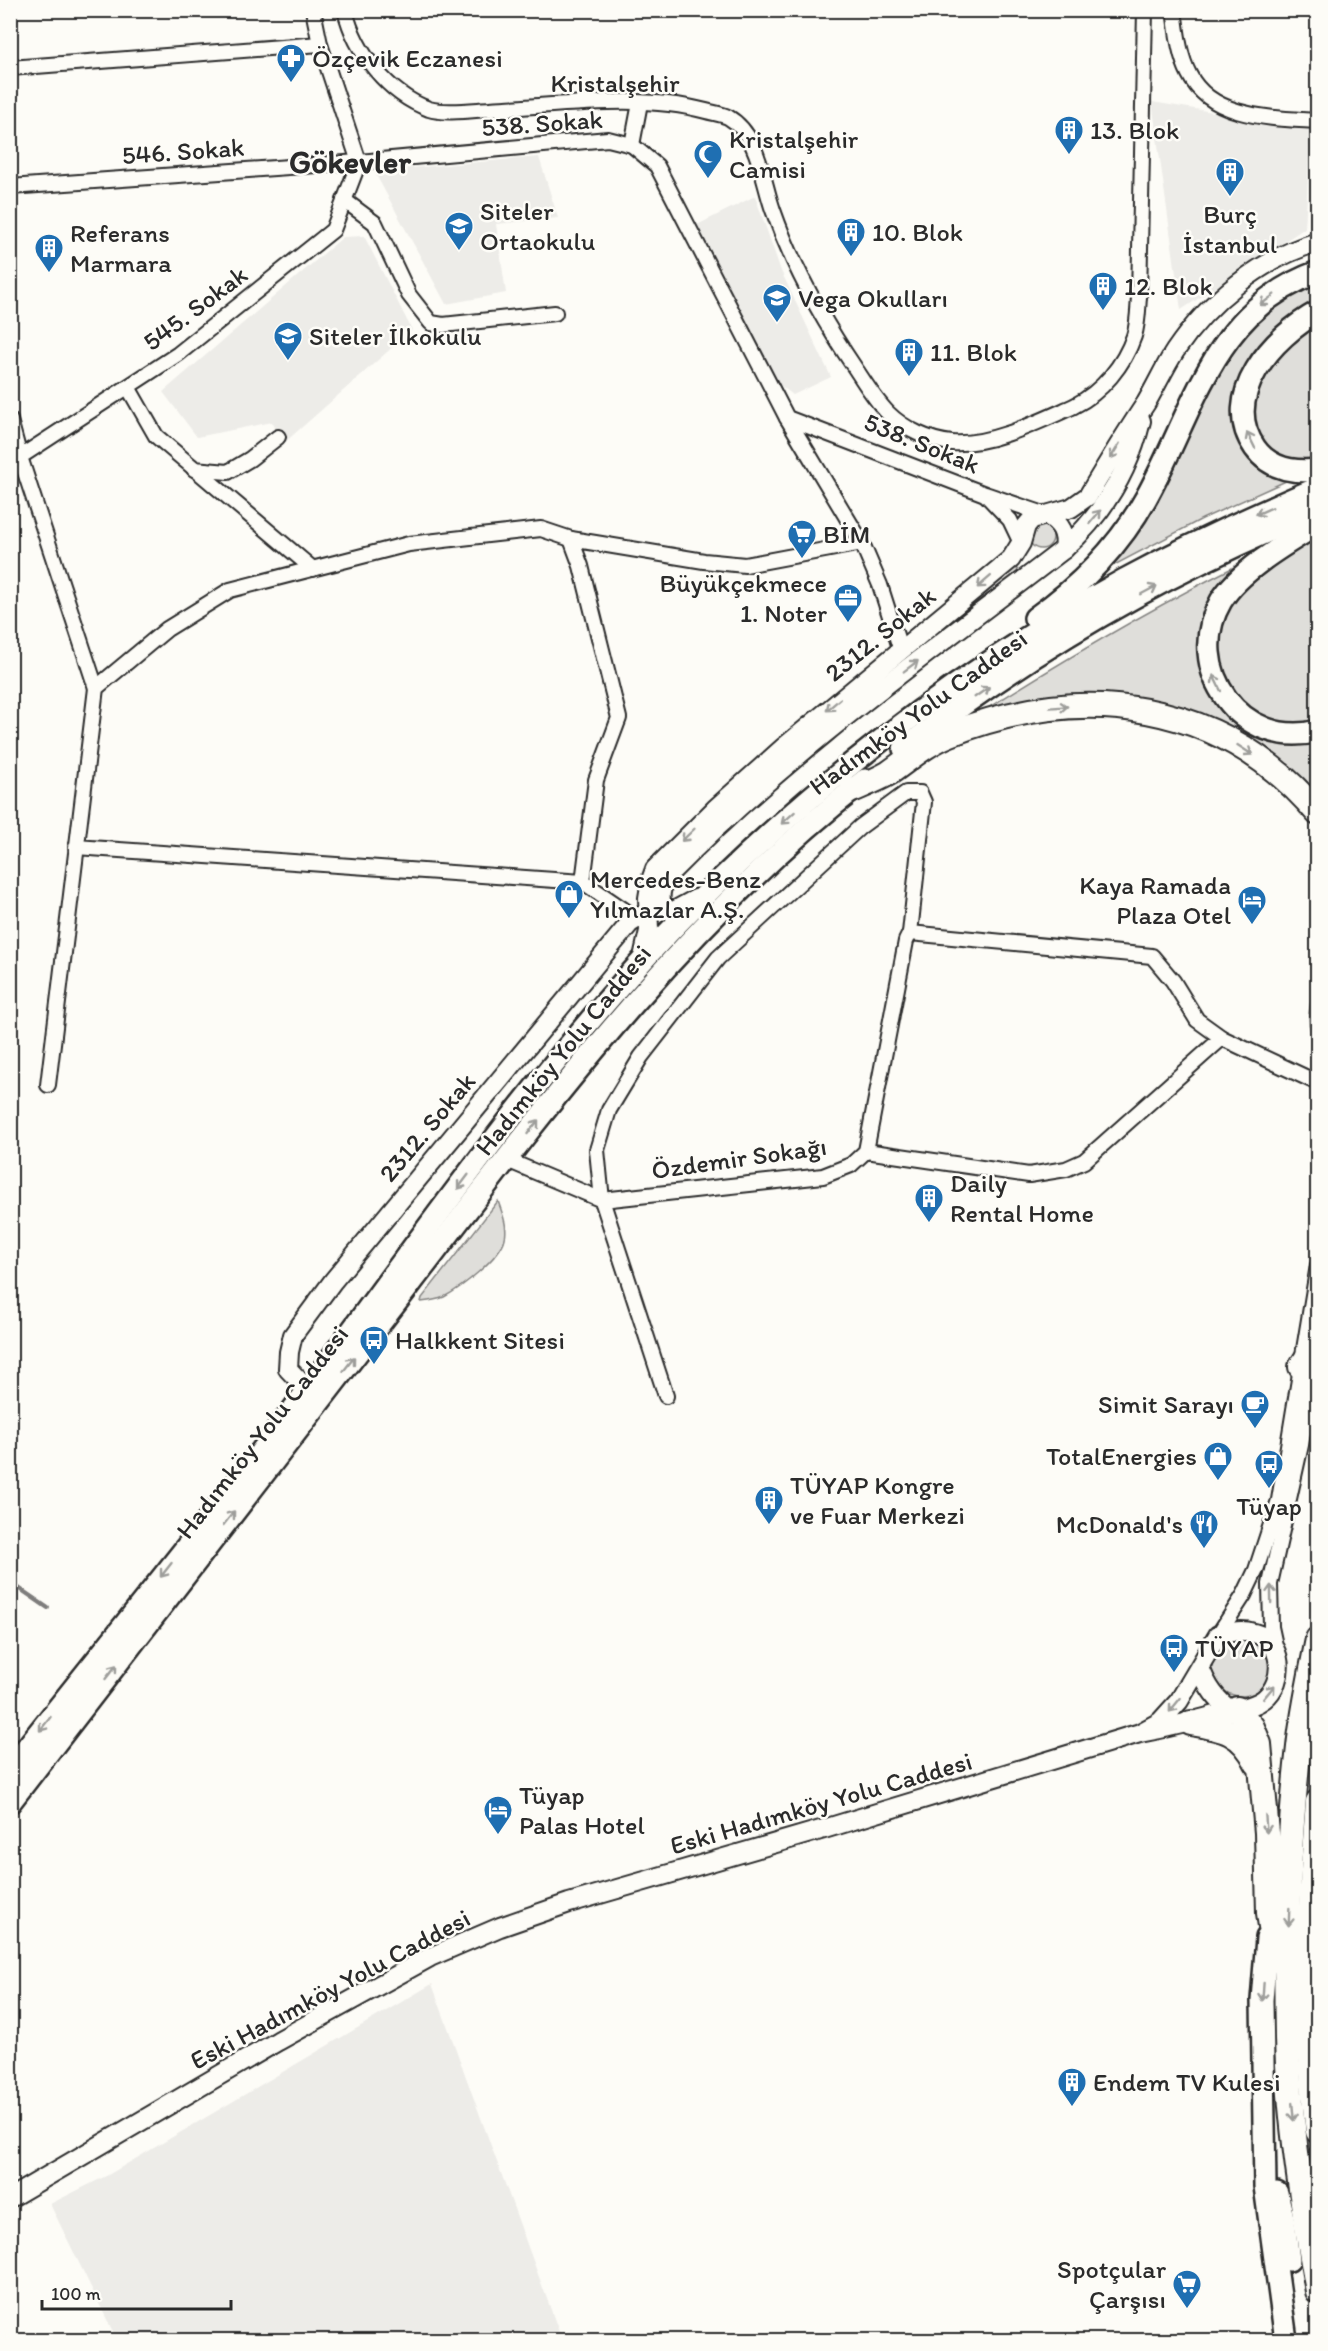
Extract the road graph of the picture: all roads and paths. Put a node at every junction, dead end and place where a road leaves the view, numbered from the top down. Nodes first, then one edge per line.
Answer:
1 (312, 10) edge
2 (345, 10) edge
3 (1145, 10) edge
4 (1174, 10) edge
5 (320, 44) junction
6 (10, 68) edge
7 (640, 102) junction
8 (1317, 121) edge
9 (632, 145) junction
10 (359, 162) junction
11 (10, 187) edge
12 (344, 200) junction
13 (1317, 242) edge
14 (1317, 272) edge
15 (1317, 312) edge
16 (555, 313) dead end
17 (128, 387) junction
18 (1146, 402) junction
19 (787, 418) junction
20 (10, 420) edge
21 (278, 437) dead end
22 (21, 457) junction
23 (194, 469) junction
24 (1317, 470) edge
25 (1317, 488) edge
26 (985, 494) junction
27 (1317, 510) edge
28 (1047, 515) junction
29 (1317, 524) edge
30 (572, 539) junction
31 (862, 543) junction
32 (1021, 543) junction
33 (1064, 549) junction
34 (1047, 562) junction
35 (313, 569) junction
36 (901, 651) junction
37 (96, 688) junction
38 (949, 690) junction
39 (1317, 731) edge
40 (852, 790) junction
41 (1317, 813) edge
42 (76, 847) junction
43 (583, 882) junction
44 (710, 890) junction
45 (649, 911) junction
46 (910, 933) junction
47 (642, 962) junction
48 (1222, 1038) junction
49 (1317, 1083) edge
50 (48, 1084) dead end
51 (866, 1151) junction
52 (507, 1160) junction
53 (602, 1200) junction
54 (1317, 1265) edge
55 (1317, 1341) edge
56 (1301, 1367) junction
57 (308, 1390) junction
58 (666, 1396) dead end
59 (1295, 1444) junction
60 (1218, 1635) junction
61 (1317, 1640) edge
62 (1276, 1652) junction
63 (1200, 1667) junction
64 (1235, 1710) junction
65 (1191, 1723) junction
66 (1140, 1733) junction
67 (10, 1769) edge
68 (1262, 1777) junction
69 (1306, 1799) edge
70 (10, 1802) edge
71 (1269, 1913) junction
72 (1287, 2018) junction
73 (1317, 2131) edge
74 (1265, 2186) junction
75 (10, 2198) edge
76 (1317, 2291) edge
77 (1286, 2340) edge
78 (1299, 2340) edge

1 - 5 street
2 - 7 street, Kristalşehir
3 - 7 street, Kristalşehir
4 - 8 street
5 - 6 street
5 - 10 street
7 - 9 street
9 - 10 street, 538. Sokak
9 - 19 street, 538. Sokak
10 - 11 street, 546. Sokak
10 - 12 street, 545. Sokak
12 - 16 street
12 - 17 street, 545. Sokak
13 - 18 street, 2312. Sokak
14 -> 38 main road
24 -> 15 main road
17 - 22 street, 545. Sokak
17 - 23 street
18 -> 28 street, 2312. Sokak
33 -> 18 street, 2312. Sokak
19 - 26 street, 538. Sokak
19 - 31 street
20 - 22 street
21 - 23 street
22 - 37 street
23 - 35 street
25 -> 38 main road, Hadımköy Yolu Caddesi
26 - 28 street, 538. Sokak
26 - 32 street, 538. Sokak
40 -> 27 main road, Hadımköy Yolu Caddesi
28 - 32 street, 2312. Sokak
28 - 33 street
39 -> 29 main road
30 - 31 street
30 - 35 street
30 - 43 street
31 - 36 street
32 - 34 street
32 -> 36 street, 2312. Sokak
33 - 34 street, 2312. Sokak
45 -> 34 street, 2312. Sokak
35 - 37 street
36 -> 45 street, 2312. Sokak
37 - 42 street
38 -> 44 main road, Hadımköy Yolu Caddesi
40 -> 41 highway
52 -> 40 main road, Hadımköy Yolu Caddesi
42 - 43 street
42 - 50 street
43 - 45 street
44 - 45 street
44 - 47 main road, Hadımköy Yolu Caddesi
45 - 47 street, 2312. Sokak
45 - 57 street, 2312. Sokak
46 - 48 street
46 - 51 street
46 - 53 street
47 -> 57 main road, Hadımköy Yolu Caddesi
48 - 49 street
48 - 51 street
51 - 53 street, Özdemir Sokağı
52 - 53 street, Özdemir Sokağı
70 -> 52 main road, Hadımköy Yolu Caddesi
53 - 58 street
54 - 56 street, Eski Hadımköy Yolu Caddesi
55 - 56 highway
55 - 59 street, Eski Hadımköy Yolu Caddesi
56 - 59 street, Eski Hadımköy Yolu Caddesi
57 -> 67 main road, Hadımköy Yolu Caddesi
59 - 60 street, Eski Hadımköy Yolu Caddesi
62 -> 59 street, Eski Hadımköy Yolu Caddesi
60 - 62 street
60 - 63 street, Eski Hadımköy Yolu Caddesi
61 - 69 highway
64 -> 62 street, Eski Hadımköy Yolu Caddesi
63 - 64 street
63 -> 66 street, Eski Hadımköy Yolu Caddesi
64 - 65 street, Eski Hadımköy Yolu Caddesi
64 - 68 highway
65 - 66 street, Eski Hadımköy Yolu Caddesi
65 - 68 highway
66 - 75 street, Eski Hadımköy Yolu Caddesi
68 -> 71 highway
69 - 71 main road
69 -> 72 highway
69 - 73 highway
71 - 72 highway
71 -> 74 main road
72 -> 76 highway
74 - 77 main road
74 - 78 main road

